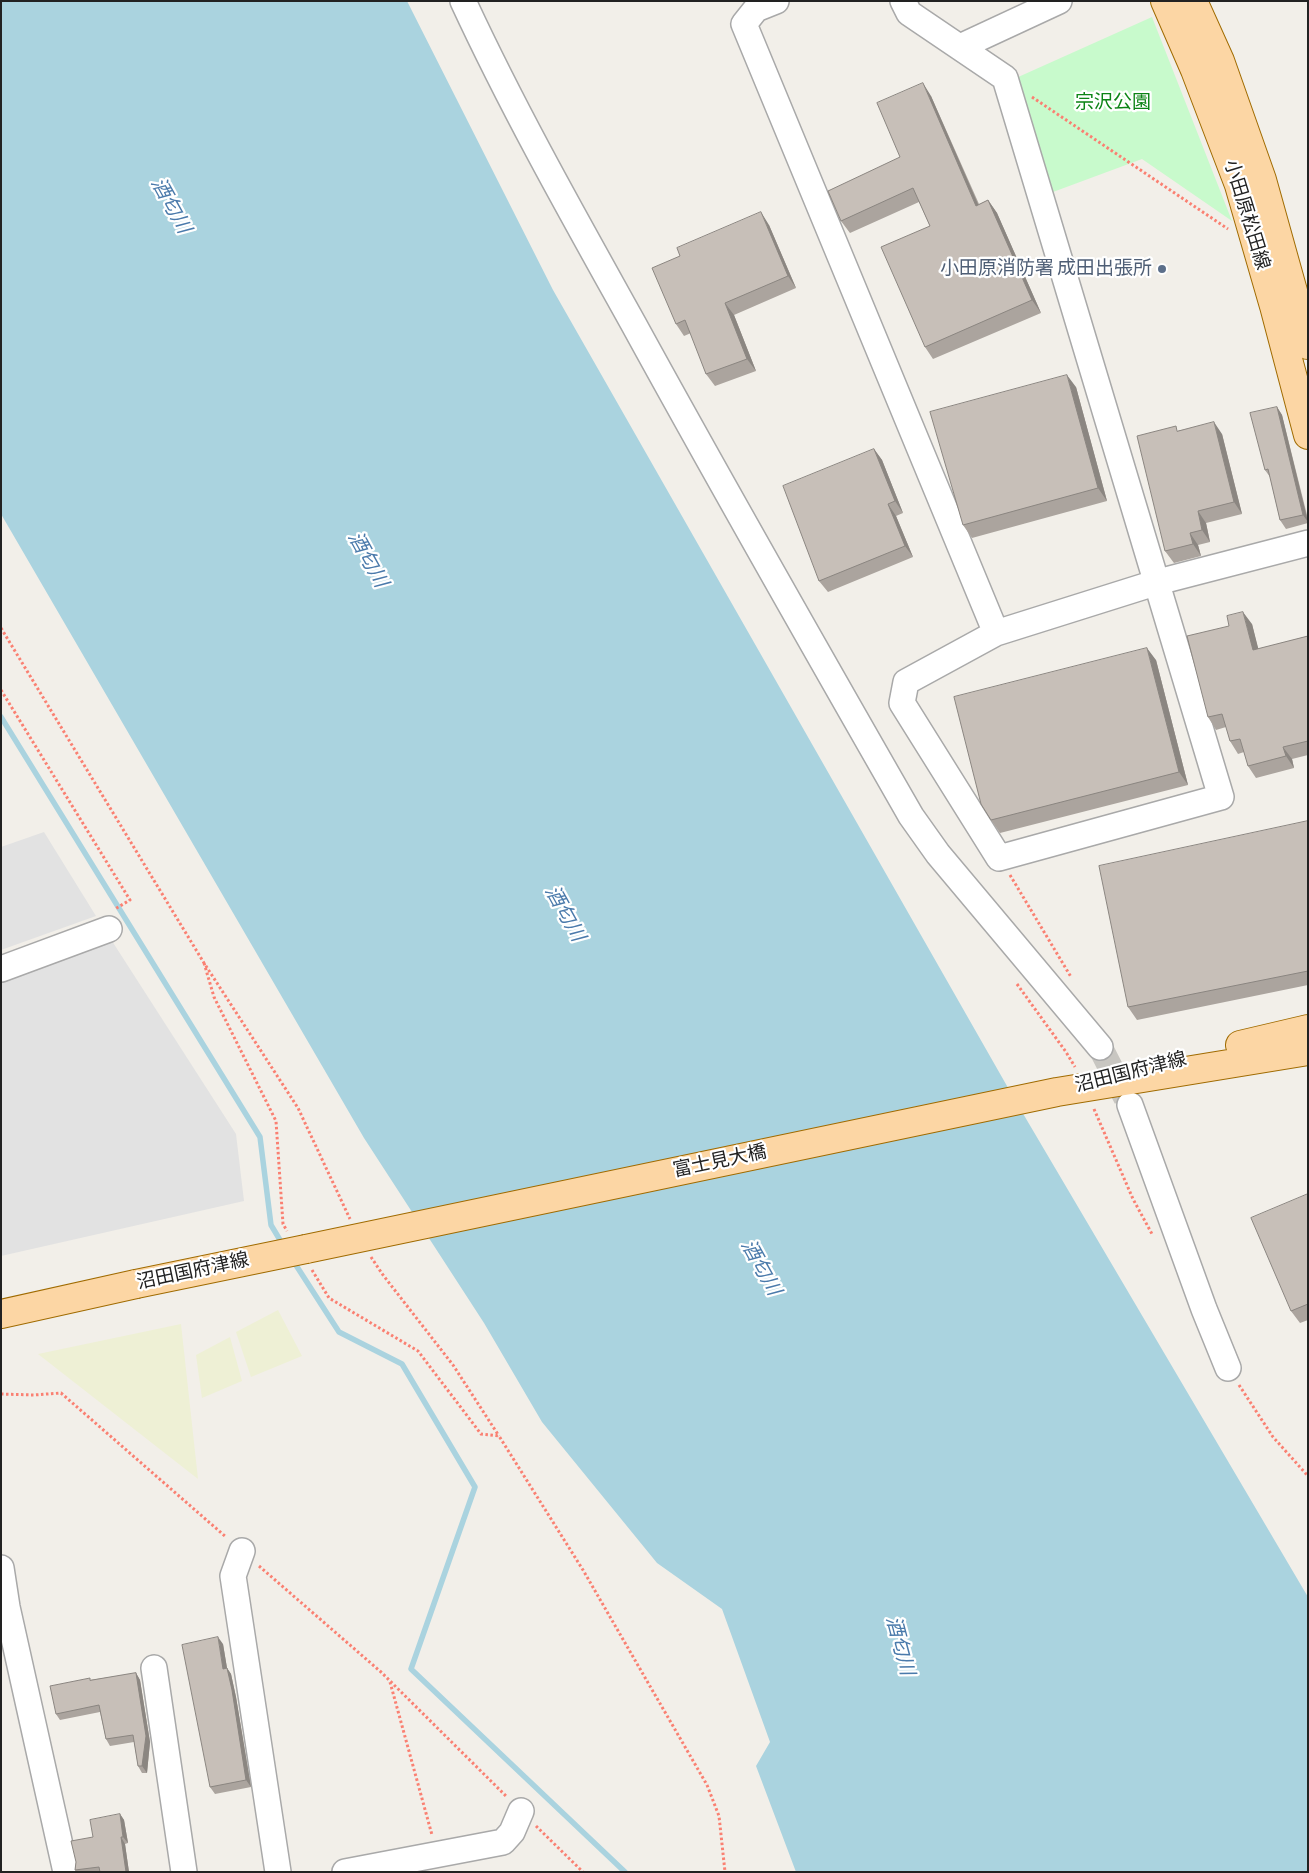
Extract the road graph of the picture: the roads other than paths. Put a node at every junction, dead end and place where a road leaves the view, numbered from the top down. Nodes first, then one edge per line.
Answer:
1 (463, 1) edge
2 (776, 1) edge
3 (903, 1) edge
4 (1059, 1) edge
5 (1165, 1) edge
6 (1193, 1) edge
7 (960, 47) junction
8 (1308, 345) edge
9 (1308, 435) edge
10 (1308, 542) edge
11 (1158, 582) junction
12 (996, 633) junction
13 (109, 928) dead end
14 (1, 970) edge
15 (1308, 1029) edge
16 (1100, 1047) tunnel mouth
17 (1308, 1051) edge
18 (1056, 1092) junction
19 (1130, 1105) tunnel mouth
20 (372, 1235) joint
21 (1, 1314) edge
22 (1228, 1368) road end
23 (242, 1551) road end
24 (1, 1568) edge
25 (4, 1608) edge
26 (154, 1668) dead end
27 (521, 1811) road end
28 (440, 1863) edge
29 (66, 1872) edge
30 (184, 1872) edge
31 (278, 1872) edge
32 (345, 1872) edge

1 - 16 street
2 - 12 street
3 - 7 street
4 - 7 street
5 - 9 main road, 小田原松田線
6 - 8 main road, 小田原松田線
7 - 11 street
10 - 11 street
11 - 12 street
11 - 12 street
13 - 14 street
15 - 18 main road, 沼田国府津線
17 - 18 main road, 沼田国府津線
18 - 20 main road, 富士見大橋
19 - 22 street
20 - 21 main road, 沼田国府津線, bridge
23 - 31 street
24 - 25 street
25 - 29 street
26 - 30 street
27 - 28 street
28 - 32 street

